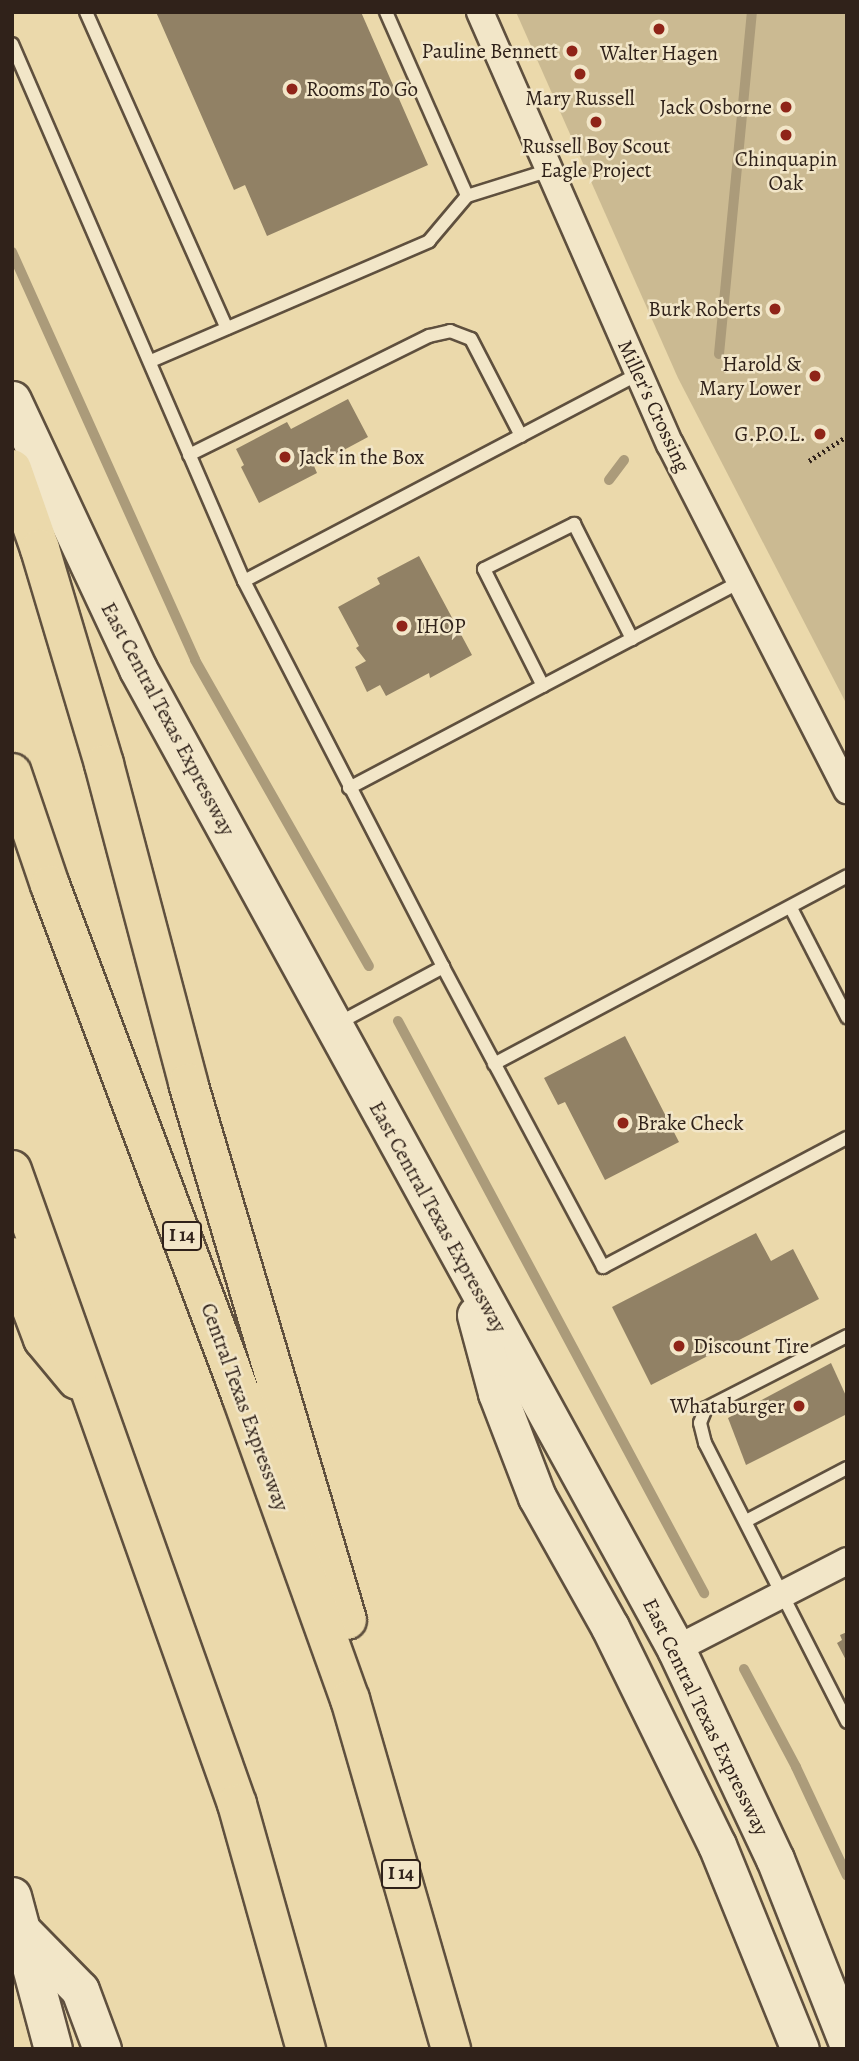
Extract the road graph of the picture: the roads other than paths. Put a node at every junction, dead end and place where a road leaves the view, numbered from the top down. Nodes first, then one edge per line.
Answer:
1 (86, 12) edge
2 (386, 12) edge
3 (480, 12) edge
4 (12, 44) edge
5 (550, 170) junction
6 (467, 196) junction
7 (227, 328) junction
8 (151, 361) junction
9 (639, 374) junction
10 (12, 400) edge
11 (521, 436) junction
12 (190, 455) junction
13 (12, 469) edge
14 (244, 581) junction
15 (740, 582) junction
16 (632, 639) junction
17 (543, 686) junction
18 (12, 773) edge
19 (349, 788) junction
20 (847, 790) edge
21 (847, 876) edge
22 (791, 908) junction
23 (443, 967) junction
24 (847, 1017) edge
25 (333, 1026) junction
26 (494, 1065) junction
27 (847, 1138) edge
28 (12, 1170) edge
29 (12, 1256) edge
30 (459, 1256) junction
31 (847, 1336) edge
32 (95, 1402) junction
33 (847, 1468) edge
34 (746, 1521) junction
35 (847, 1561) edge
36 (781, 1595) junction
37 (676, 1649) junction
38 (350, 1699) junction
39 (847, 1722) edge
40 (17, 1913) edge
41 (847, 2041) edge
42 (53, 2049) edge
43 (102, 2049) edge
44 (306, 2049) edge
45 (452, 2049) edge
46 (800, 2049) edge

1 - 7 lane
2 - 6 lane
3 - 5 street, Miller's Crossing
4 - 8 lane
5 - 6 lane
5 - 9 street, Miller's Crossing
6 - 7 lane
7 - 8 lane
8 - 12 lane
9 - 11 lane
9 - 15 street, Miller's Crossing
10 - 25 main road, East Central Texas Expressway
11 - 12 lane
11 - 14 lane
12 - 14 lane
13 - 38 highway
14 - 19 lane
15 - 16 lane
15 - 20 street, Miller's Crossing
16 - 17 lane
16 - 17 lane
17 - 19 lane
18 - 38 highway, Central Texas Expressway / I 14
19 - 23 lane
21 - 22 lane
22 - 24 lane
22 - 26 lane
23 - 25 lane
23 - 26 lane
25 - 30 main road, East Central Texas Expressway
26 - 27 lane
28 - 32 highway
29 - 32 highway
30 - 37 main road, East Central Texas Expressway
30 - 46 main road
31 - 34 lane
32 - 44 highway
33 - 34 lane
34 - 36 lane
35 - 36 street
36 - 37 street
36 - 39 lane
37 - 41 main road, East Central Texas Expressway
38 - 45 highway, Central Texas Expressway / I 14
40 - 42 main road
40 - 43 main road

